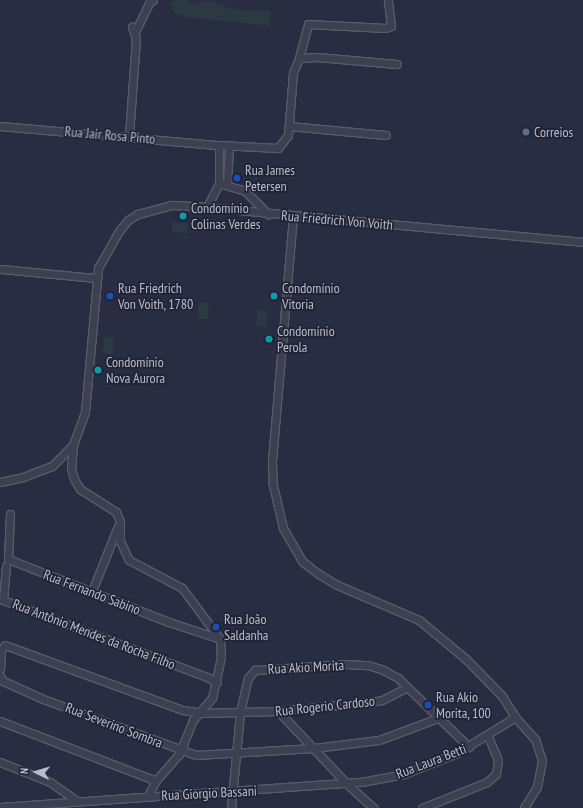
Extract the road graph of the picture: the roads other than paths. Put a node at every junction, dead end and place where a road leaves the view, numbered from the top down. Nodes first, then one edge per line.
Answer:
1 (154, 0) edge
2 (388, 0) edge
3 (298, 60) junction
4 (397, 64) dead end
5 (0, 126) edge
6 (289, 126) junction
7 (386, 135) dead end
8 (129, 136) junction
9 (220, 145) junction
10 (229, 146) junction
11 (219, 183) junction
12 (227, 184) junction
13 (207, 207) junction
14 (268, 214) junction
15 (293, 216) junction
16 (583, 242) edge
17 (0, 269) edge
18 (96, 278) junction
19 (73, 445) junction
20 (0, 482) edge
21 (10, 514) dead end
22 (120, 522) junction
23 (6, 566) dead end
24 (92, 591) junction
25 (220, 638) junction
26 (0, 669) edge
27 (0, 676) edge
28 (217, 684) junction
29 (407, 687) junction
30 (278, 711) junction
31 (240, 712) junction
32 (200, 713) junction
33 (515, 717) junction
34 (438, 718) junction
35 (0, 721) edge
36 (488, 736) junction
37 (469, 747) junction
38 (314, 748) junction
39 (180, 751) junction
40 (234, 753) junction
41 (0, 762) edge
42 (156, 781) junction
43 (347, 784) junction
44 (232, 791) junction
45 (148, 796) junction
46 (76, 800) junction
47 (0, 807) edge
48 (231, 808) edge
49 (374, 808) edge
50 (422, 808) edge
51 (524, 808) edge

1 - 8 street
2 - 3 street
3 - 4 street
3 - 6 street
5 - 8 street, Rua Jair Rosa Pinto
6 - 7 street
6 - 10 street, Rua Jair Rosa Pinto
8 - 9 street, Rua Jair Rosa Pinto
9 - 10 street, Rua Jair Rosa Pinto
9 - 11 street
10 - 12 street
11 - 12 street
11 - 13 street
12 - 14 street
13 - 14 street, Rua Friedrich Von Voith
13 - 18 street, Rua Friedrich Von Voith
14 - 15 street, Rua Friedrich Von Voith
15 - 16 street, Rua Friedrich Von Voith
15 - 33 street
17 - 18 street
18 - 19 street, Rua Friedrich Von Voith
19 - 20 street, Rua Friedrich Von Voith
19 - 22 street
21 - 24 street, Rua Fernando Sabino
22 - 24 street
22 - 25 street
23 - 28 street, Rua Antônio Mendes da Rocha Filho
24 - 25 street, Rua Fernando Sabino
25 - 28 street
26 - 32 street
27 - 39 street, Rua Severino Sombra
28 - 32 street
29 - 30 street, Rua Rogerio Cardoso
29 - 31 street, Rua Akio Morita
29 - 34 street, Rua Akio Morita
30 - 31 street, Rua Rogerio Cardoso
30 - 38 street
31 - 32 street, Rua Rogerio Cardoso
31 - 40 street, Rua Akio Morita
32 - 39 street
33 - 36 street, Rua Laura Betti
33 - 51 street
34 - 37 street, Rua Akio Morita
34 - 38 street, Rua Severino Sombra
35 - 42 street
36 - 37 street, Rua Laura Betti
36 - 50 street
37 - 43 street, Rua Laura Betti
38 - 40 street, Rua Severino Sombra
38 - 43 street
39 - 40 street, Rua Severino Sombra
39 - 42 street
40 - 44 street, Rua Akio Morita
41 - 46 street
42 - 45 street
43 - 44 street, Rua Giorgio Bassani
43 - 49 street
44 - 45 street, Rua Giorgio Bassani
44 - 48 street, Rua Akio Morita
45 - 46 street, Rua Giorgio Bassani
46 - 47 street, Rua Giorgio Bassani

